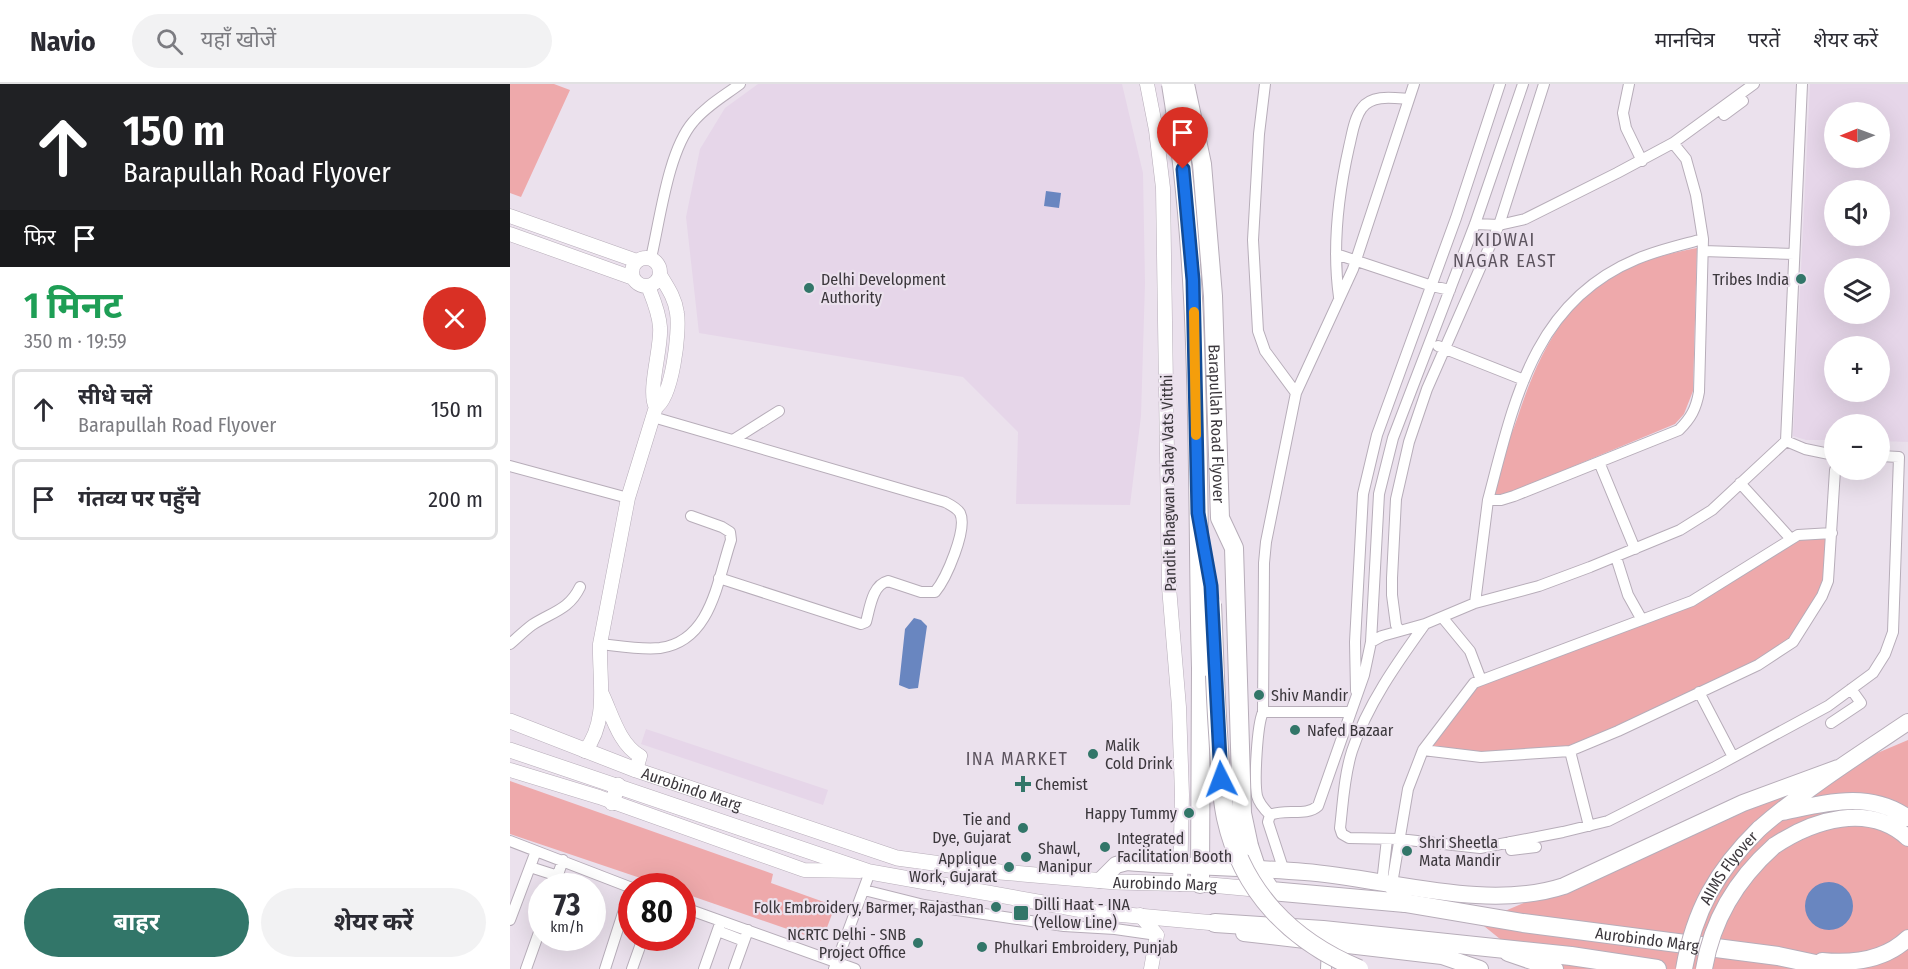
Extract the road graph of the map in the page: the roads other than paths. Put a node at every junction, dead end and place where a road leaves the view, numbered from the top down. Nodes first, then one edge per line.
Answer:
1 (740, 84) edge
2 (1147, 84) edge
3 (1171, 84) edge
4 (1185, 84) edge
5 (1265, 84) edge
6 (1414, 84) edge
7 (1500, 84) edge
8 (1523, 84) edge
9 (1544, 84) edge
10 (1629, 84) edge
11 (1802, 84) edge
12 (1751, 86) edge
13 (1409, 99) junction
14 (1724, 115) dead end
15 (1673, 143) junction
16 (1642, 160) junction
17 (510, 216) edge
18 (1475, 224) junction
19 (1499, 225) junction
20 (510, 234) edge
21 (1703, 239) junction
22 (1702, 251) junction
23 (1336, 254) junction
24 (1794, 254) junction
25 (644, 260) junction
26 (1356, 261) junction
27 (660, 275) junction
28 (633, 278) junction
29 (648, 286) junction
30 (1432, 286) junction
31 (1450, 290) junction
32 (1339, 298) junction
33 (1429, 343) junction
34 (1444, 348) junction
35 (1524, 380) junction
36 (1296, 393) junction
37 (779, 411) dead end
38 (654, 412) junction
39 (733, 440) junction
40 (1786, 441) junction
41 (1824, 453) edge
42 (1890, 457) edge
43 (1599, 462) junction
44 (510, 466) edge
45 (1835, 480) edge
46 (1740, 483) junction
47 (628, 498) junction
48 (1488, 500) junction
49 (1198, 513) junction
50 (691, 516) dead end
51 (1832, 533) junction
52 (1791, 539) junction
53 (1635, 549) junction
54 (1616, 557) junction
55 (719, 578) junction
56 (580, 587) dead end
57 (1475, 603) junction
58 (1442, 617) junction
59 (1642, 620) junction
60 (1425, 624) junction
61 (1399, 630) junction
62 (1371, 642) junction
63 (600, 644) junction
64 (510, 645) edge
65 (1481, 680) junction
66 (1851, 689) junction
67 (1699, 692) junction
68 (602, 694) junction
69 (1356, 694) junction
70 (1263, 712) junction
71 (1350, 712) junction
72 (510, 721) edge
73 (1908, 722) edge
74 (1831, 723) dead end
75 (510, 750) edge
76 (1423, 750) junction
77 (585, 751) junction
78 (1570, 751) junction
79 (1733, 757) junction
80 (638, 763) junction
81 (1838, 768) junction
82 (510, 770) edge
83 (618, 785) junction
84 (612, 802) junction
85 (1778, 813) junction
86 (1270, 815) junction
87 (1908, 818) edge
88 (1589, 826) junction
89 (1387, 838) junction
90 (1908, 838) edge
91 (1399, 839) junction
92 (510, 841) edge
93 (1510, 842) junction
94 (1536, 847) dead end
95 (536, 851) junction
96 (563, 860) junction
97 (1180, 866) junction
98 (530, 867) junction
99 (1257, 870) junction
100 (1284, 871) junction
101 (870, 872) junction
102 (541, 873) edge
103 (559, 873) edge
104 (1201, 876) junction
105 (1101, 880) junction
106 (618, 883) edge
107 (1180, 884) junction
108 (1387, 884) junction
109 (864, 890) junction
110 (1271, 891) junction
111 (1368, 899) junction
112 (1406, 903) junction
113 (696, 914) edge
114 (1140, 915) junction
115 (510, 920) edge
116 (1215, 923) junction
117 (719, 926) junction
118 (618, 935) edge
119 (746, 935) junction
120 (1157, 935) junction
121 (1908, 938) edge
122 (1327, 942) junction
123 (1497, 950) junction
124 (532, 951) edge
125 (638, 951) edge
126 (1778, 956) junction
127 (835, 966) edge
128 (526, 969) edge
129 (605, 969) edge
130 (632, 969) edge
131 (704, 969) edge
132 (734, 969) edge
133 (855, 969) edge
134 (1151, 969) edge
135 (1326, 969) edge
136 (1359, 969) edge
137 (1480, 969) edge
138 (1556, 969) edge
139 (1657, 969) edge
140 (1684, 969) edge
141 (1704, 969) edge
142 (1839, 969) edge

1 - 25 street
2 - 97 street, Pandit Bhagwan Sahay Vats Vitthi
3 - 49 highway, Barapullah Road Flyover, bridge
4 - 99 highway, Barapullah Road Flyover, bridge
5 - 36 street
6 - 13 street
7 - 30 street
8 - 18 street
9 - 19 street
10 - 16 street
11 - 24 street
12 - 14 street
12 - 15 street
13 - 23 street
13 - 26 street
15 - 16 street
15 - 21 street
16 - 19 street
17 - 25 street
18 - 19 street
18 - 31 street
19 - 34 street
20 - 28 street
21 - 22 street
21 - 35 street
22 - 24 street
22 - 43 street
23 - 26 street
23 - 32 street
24 - 40 street
25 - 27 street
25 - 28 street
26 - 30 street
26 - 32 street
27 - 29 street
27 - 38 street
28 - 29 street
29 - 38 street
30 - 31 street
30 - 69 street
31 - 33 street
32 - 36 street
33 - 34 street
33 - 62 street
34 - 35 street
34 - 61 street
35 - 48 street
36 - 70 street
37 - 39 street
38 - 39 street
38 - 47 street
39 - 55 street
40 - 41 street
40 - 46 street
42 - 66 street
43 - 48 street
43 - 53 street
44 - 47 street
45 - 51 street
46 - 52 street
46 - 53 street
47 - 63 street
48 - 57 street
49 - 104 highway, Barapullah Road Flyover, bridge
49 - 136 highway, bridge
50 - 55 street
51 - 52 street
51 - 67 street
52 - 59 street
53 - 54 street
54 - 57 street
54 - 59 street
55 - 63 street
56 - 64 street
57 - 58 street
58 - 60 street
58 - 65 street
59 - 65 street
60 - 61 street
60 - 89 street
61 - 62 street
62 - 69 street
63 - 68 street
65 - 76 street
66 - 74 street
66 - 79 street
67 - 78 street
67 - 79 street
68 - 77 street
68 - 80 street
69 - 71 street
70 - 71 street
70 - 86 street
71 - 86 street
72 - 77 main road, Aurobindo Marg
73 - 81 main road
75 - 83 main road, Aurobindo Marg
76 - 78 street
76 - 91 street
77 - 80 main road, Aurobindo Marg
78 - 88 street
79 - 88 street
80 - 105 main road, Aurobindo Marg
81 - 85 main road, AIIMS Flyover
81 - 108 main road
82 - 84 street
83 - 84 main road
83 - 101 main road, Aurobindo Marg
84 - 101 street
85 - 87 main road
85 - 140 main road, AIIMS Flyover, bridge
86 - 100 street
88 - 93 street
89 - 91 street
89 - 108 street
90 - 141 main road, bridge
91 - 93 street
91 - 108 street
92 - 95 street
93 - 94 street
95 - 96 street
95 - 98 street
96 - 103 street
96 - 106 street
97 - 104 main road
97 - 105 main road
97 - 107 street, Pandit Bhagwan Sahay Vats Vitthi
98 - 102 street
98 - 115 street
99 - 100 main road
99 - 104 main road
99 - 110 highway, Barapullah Road Flyover
100 - 108 main road
101 - 109 street
101 - 114 main road, Aurobindo Marg
104 - 107 main road, Aurobindo Marg
104 - 110 main road, Aurobindo Marg
105 - 107 main road, Aurobindo Marg
108 - 111 highway
108 - 112 highway
109 - 120 street
109 - 127 street
110 - 111 highway, Aurobindo Marg
111 - 112 highway, Aurobindo Marg
112 - 126 highway, Aurobindo Marg
113 - 117 street
114 - 116 main road, Aurobindo Marg
114 - 120 street
116 - 122 main road
116 - 123 highway, Aurobindo Marg
117 - 119 street
117 - 131 street
118 - 129 street
119 - 127 street
119 - 132 street
120 - 134 street
121 - 126 main road
122 - 135 street
122 - 137 main road
123 - 138 main road
123 - 139 highway, Aurobindo Marg
124 - 128 street
125 - 130 street
126 - 142 highway, Aurobindo Marg
127 - 133 street

